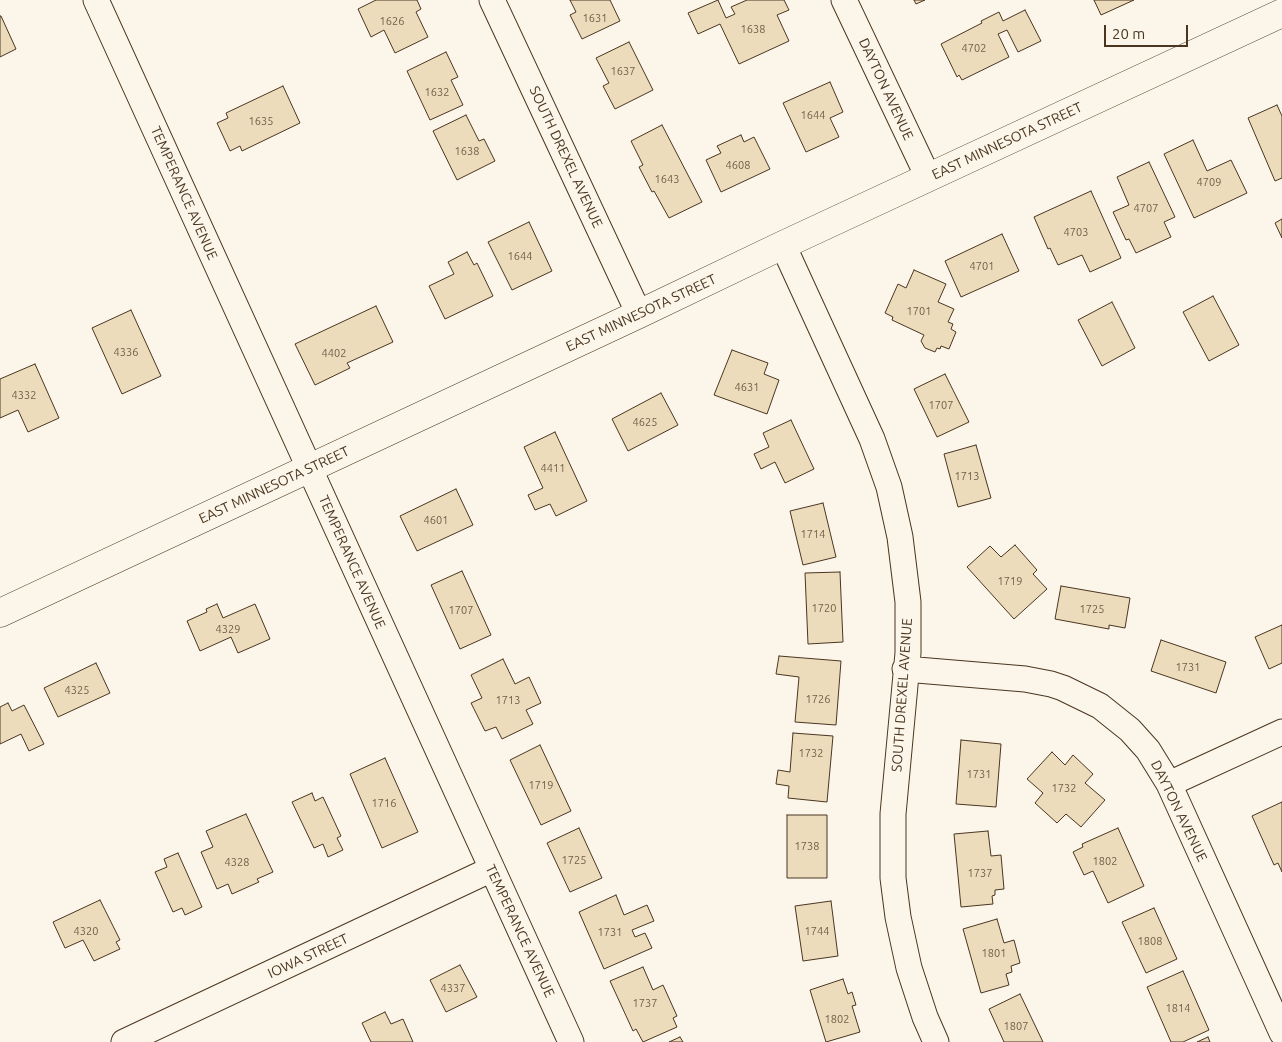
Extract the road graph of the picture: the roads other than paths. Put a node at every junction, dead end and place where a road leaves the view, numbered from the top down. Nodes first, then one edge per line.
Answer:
1 (96, 0) edge
2 (492, 0) edge
3 (844, 0) edge
4 (1282, 13) edge
5 (928, 177) junction
6 (783, 245) junction
7 (639, 314) junction
8 (310, 468) junction
9 (0, 613) edge
10 (905, 670) junction
11 (1282, 732) edge
12 (1168, 784) junction
13 (492, 870) junction
14 (1282, 1033) edge
15 (124, 1042) edge
16 (571, 1042) edge
17 (936, 1042) edge

1 - 8 street, TEMPERANCE AVENUE
2 - 7 street, SOUTH DREXEL AVENUE
3 - 5 street, DAYTON AVENUE
4 - 5 street, EAST MINNESOTA STREET
5 - 6 street, EAST MINNESOTA STREET
6 - 7 street, EAST MINNESOTA STREET
6 - 10 street, SOUTH DREXEL AVENUE
7 - 8 street, EAST MINNESOTA STREET
8 - 9 street, EAST MINNESOTA STREET
8 - 13 street, TEMPERANCE AVENUE
10 - 12 street, DAYTON AVENUE
10 - 17 street, SOUTH DREXEL AVENUE
11 - 12 street
12 - 14 street, DAYTON AVENUE
13 - 15 street, IOWA STREET
13 - 16 street, TEMPERANCE AVENUE

